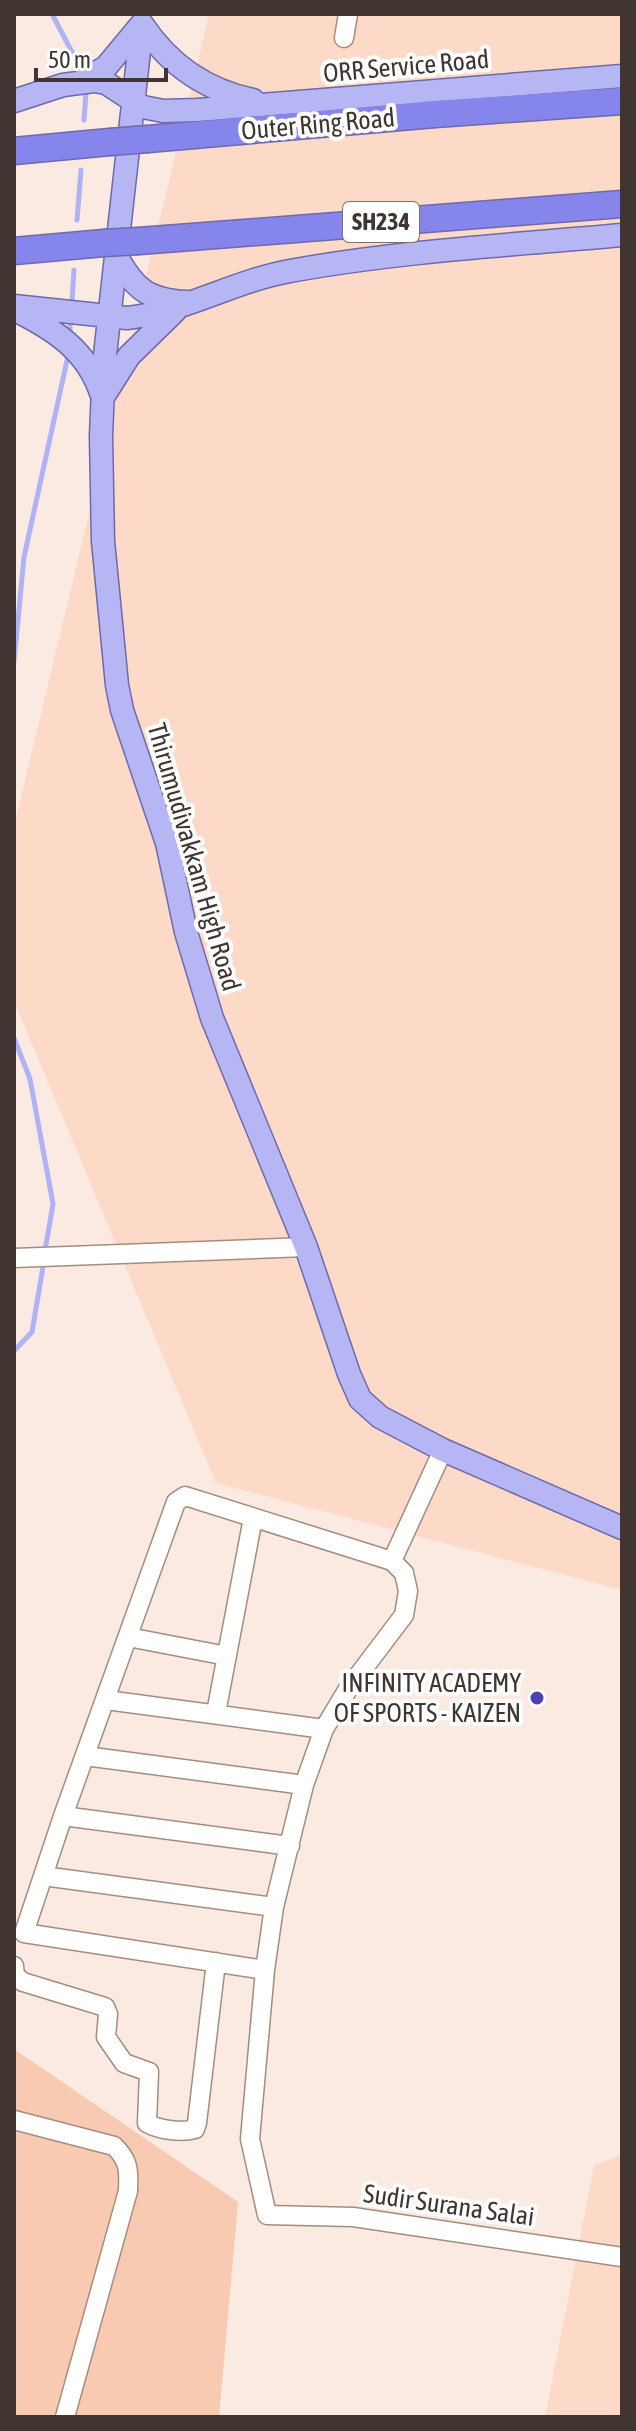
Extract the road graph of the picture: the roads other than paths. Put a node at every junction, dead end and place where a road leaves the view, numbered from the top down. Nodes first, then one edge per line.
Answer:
1 (348, 14) edge
2 (142, 19) edge
3 (344, 38) dead end
4 (622, 76) edge
5 (82, 81) junction
6 (14, 101) edge
7 (622, 101) edge
8 (133, 103) junction
9 (272, 104) junction
10 (14, 151) edge
11 (622, 204) edge
12 (622, 235) edge
13 (14, 251) edge
14 (111, 256) junction
15 (187, 305) junction
16 (14, 308) edge
17 (57, 311) junction
18 (110, 316) junction
19 (102, 398) junction
20 (306, 1247) junction
21 (20, 1257) edge
22 (443, 1450) junction
23 (253, 1518) junction
24 (622, 1528) edge
25 (392, 1561) junction
26 (128, 1637) junction
27 (227, 1656) junction
28 (106, 1700) junction
29 (216, 1713) junction
30 (324, 1729) junction
31 (85, 1756) junction
32 (304, 1785) junction
33 (63, 1816) junction
34 (290, 1846) junction
35 (43, 1876) junction
36 (274, 1907) junction
37 (24, 1933) junction
38 (216, 1962) junction
39 (14, 1966) edge
40 (265, 1970) junction
41 (14, 2120) edge
42 (622, 2257) edge
43 (65, 2417) edge

1 - 3 street
2 - 5 main road
2 - 8 main road, Thirumudivakkam High Road
2 - 9 main road
4 - 9 main road, ORR Service Road
5 - 6 main road
5 - 8 main road, ORR Service Road
7 - 10 highway, Outer Ring Road, bridge
8 - 9 main road, ORR Service Road
8 - 14 main road, Thirumudivakkam High Road
11 - 14 highway, SH234, bridge
12 - 15 main road
13 - 14 highway, SH234
14 - 15 main road
14 - 17 main road
14 - 18 main road, Thirumudivakkam High Road
15 - 18 main road
15 - 19 main road
16 - 17 main road
16 - 19 main road
17 - 18 main road
18 - 19 main road, Thirumudivakkam High Road
19 - 20 main road, Thirumudivakkam High Road
20 - 21 street
20 - 22 main road, Thirumudivakkam High Road
22 - 24 main road, Thirumudivakkam High Road
22 - 25 street
23 - 25 street
23 - 26 street
23 - 27 street
25 - 30 street
26 - 27 street
26 - 28 street
27 - 29 street
28 - 29 street
28 - 31 street
29 - 30 street
30 - 32 street
31 - 32 street
31 - 33 street
32 - 34 street
33 - 34 street
33 - 35 street
34 - 36 street
35 - 36 street
35 - 37 street
36 - 40 street
37 - 38 street
37 - 39 street
38 - 39 street
38 - 40 street
40 - 42 street, Sudir Surana Salai
41 - 43 street

